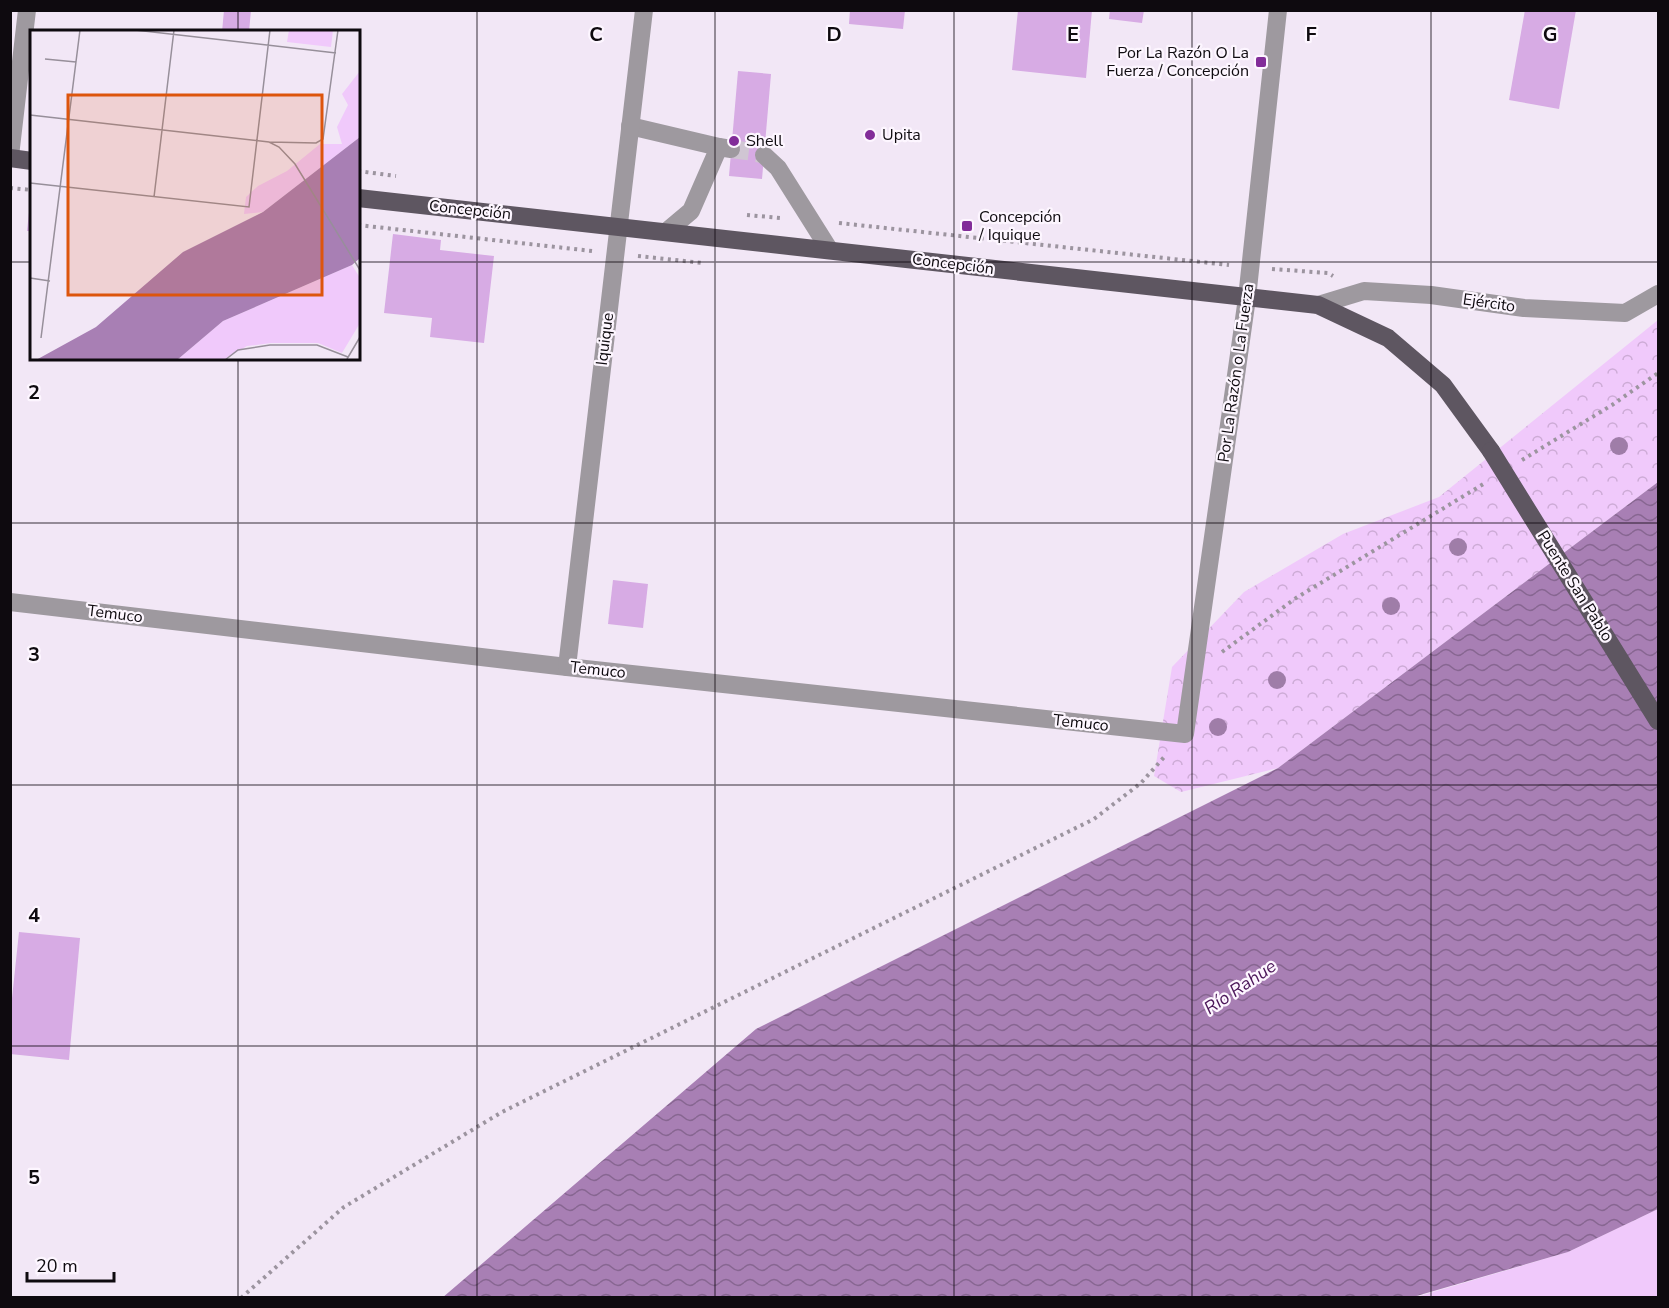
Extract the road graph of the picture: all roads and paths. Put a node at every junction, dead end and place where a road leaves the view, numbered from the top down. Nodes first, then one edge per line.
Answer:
1 (27, 10) edge
2 (644, 10) edge
3 (1278, 10) edge
4 (630, 126) junction
5 (764, 155) tunnel mouth
6 (10, 157) edge
7 (30, 161) edge
8 (360, 171) edge
9 (404, 177) dead end
10 (10, 188) edge
11 (30, 190) edge
12 (360, 198) edge
13 (739, 214) dead end
14 (810, 220) junction
15 (618, 227) junction
16 (666, 232) junction
17 (829, 249) junction
18 (1250, 267) junction
19 (1364, 291) junction
20 (1659, 294) edge
21 (1246, 298) junction
22 (1318, 305) junction
23 (1659, 373) edge
24 (1491, 451) joint
25 (1520, 461) dead end
26 (1490, 480) dead end
27 (10, 602) edge
28 (1217, 655) dead end
29 (567, 667) junction
30 (1659, 722) edge
31 (1185, 734) junction
32 (241, 1298) edge

1 - 6 street
2 - 4 street, Iquique
3 - 18 street, Por La Razón o La Fuerza
4 - 15 street, Iquique
4 - 16 street
5 - 14 street
6 - 7 main road
8 - 9 path
10 - 11 path
12 - 15 main road, Concepción
13 - 14 path
14 - 17 street
14 - 18 path
15 - 16 main road, Concepción
15 - 29 street, Iquique
16 - 17 main road, Concepción
17 - 21 main road, Concepción
18 - 19 path
18 - 21 street, Por La Razón o La Fuerza
19 - 20 street, Ejército
19 - 22 street, Ejército
21 - 22 main road, Concepción
21 - 31 street, Por La Razón o La Fuerza
22 - 24 main road, Concepción
23 - 25 path
24 - 30 main road, Puente San Pablo, bridge
26 - 28 path
27 - 29 street, Temuco
29 - 31 street, Temuco
31 - 32 path

